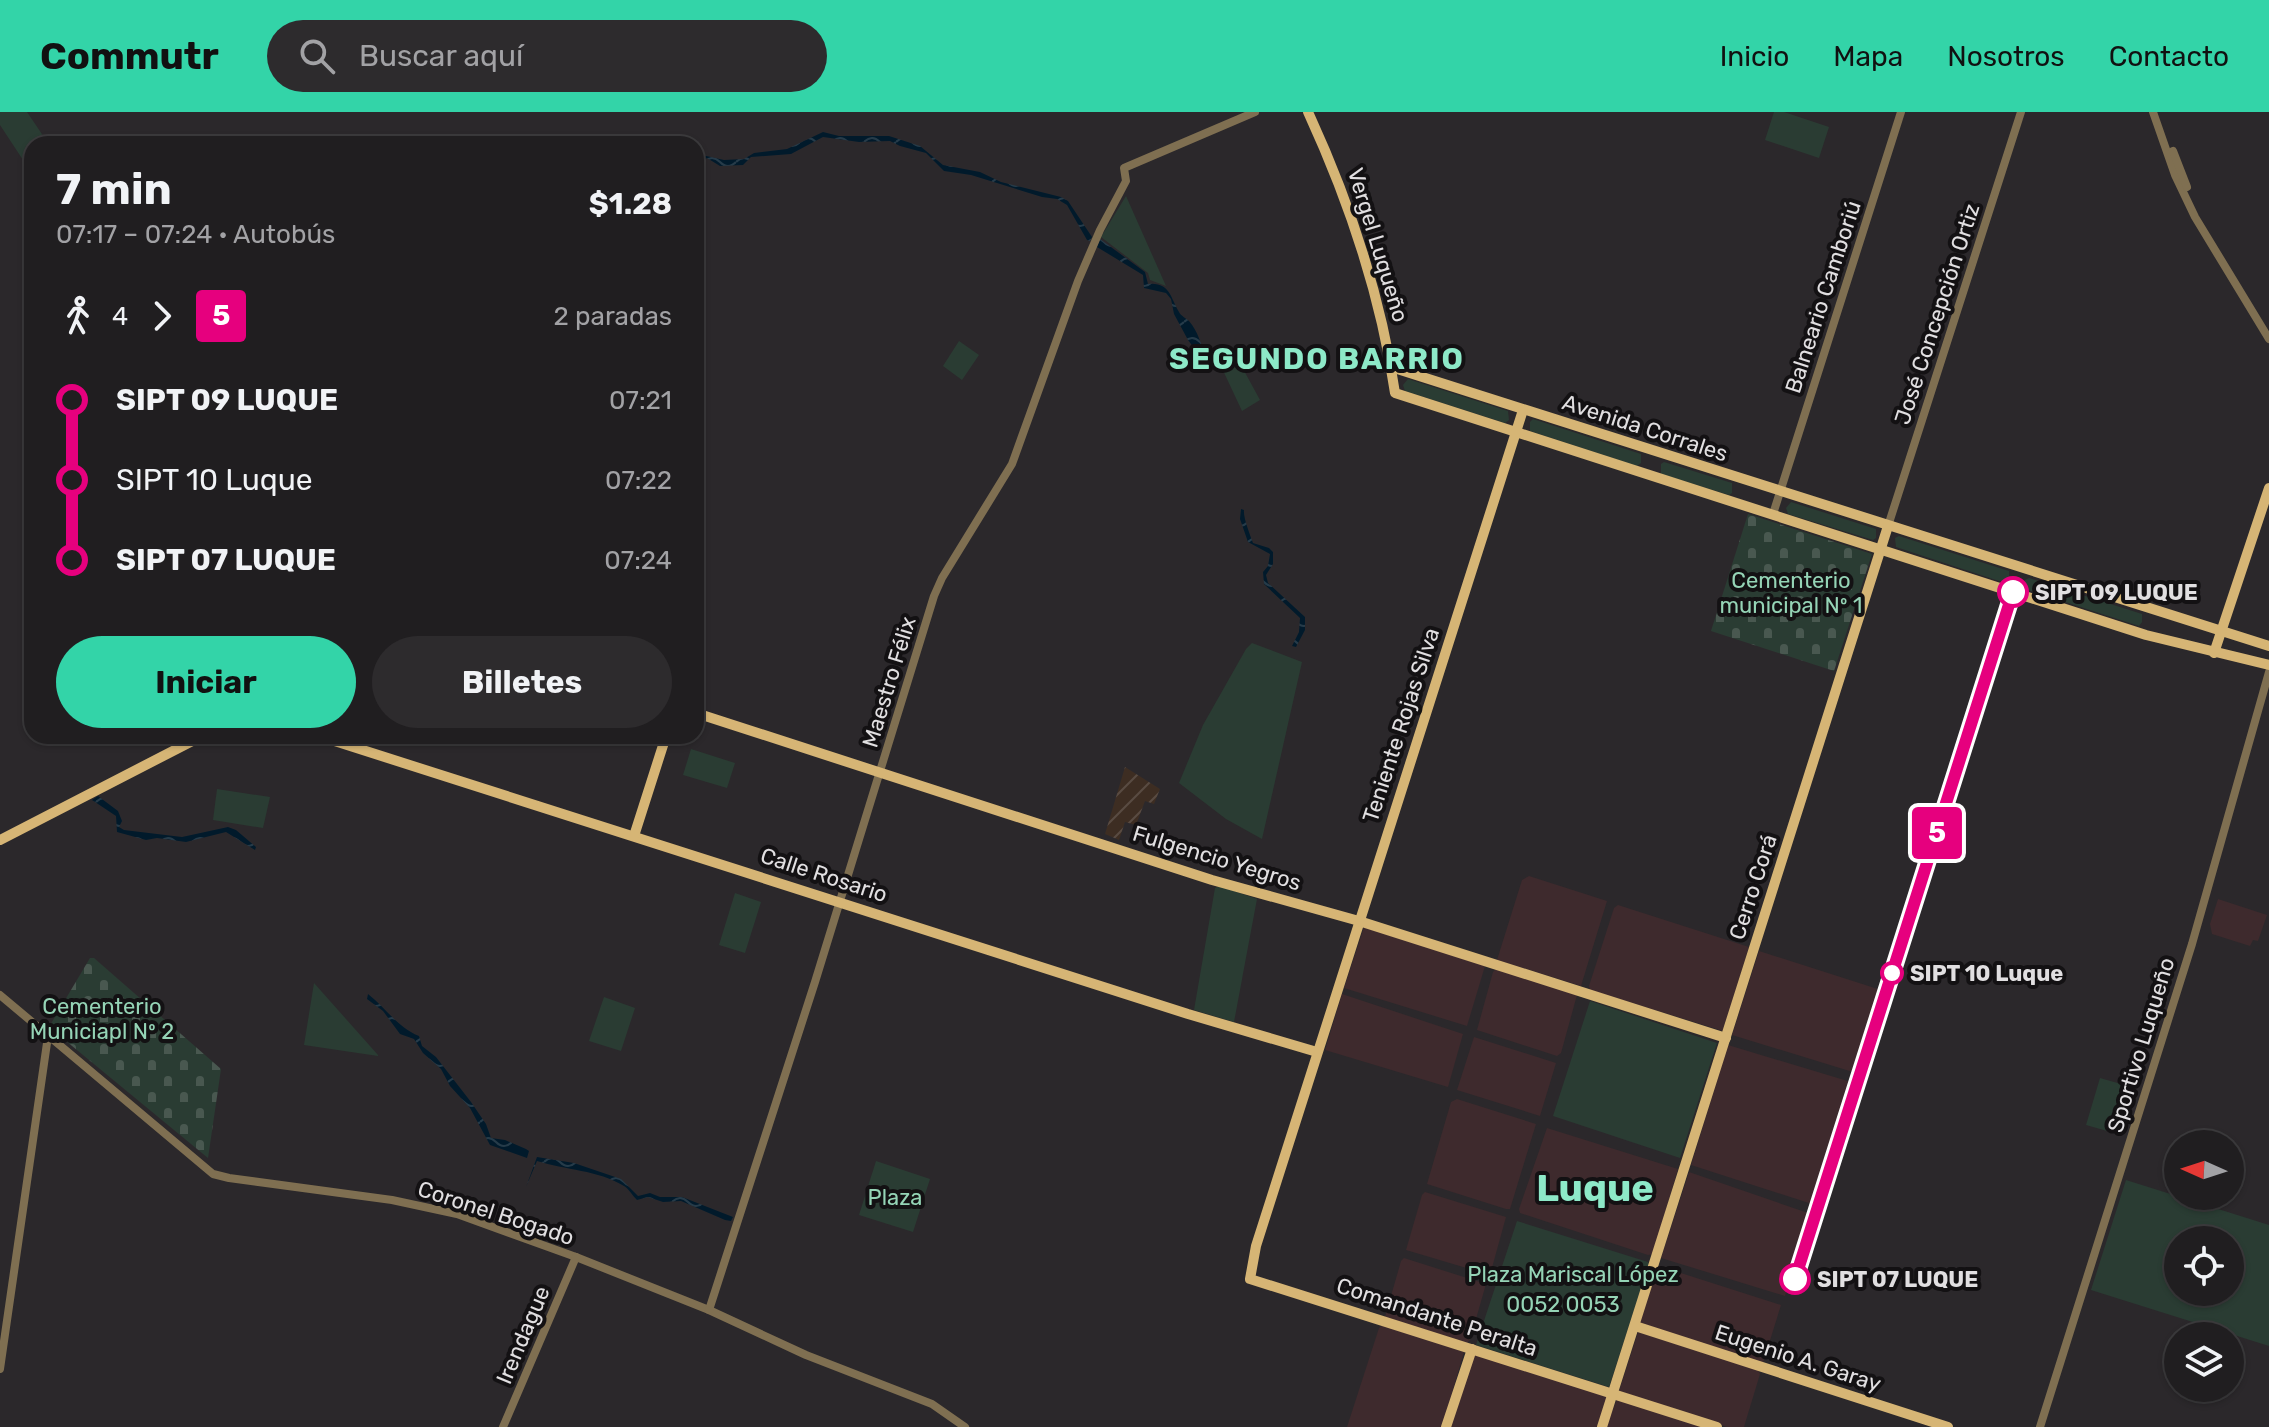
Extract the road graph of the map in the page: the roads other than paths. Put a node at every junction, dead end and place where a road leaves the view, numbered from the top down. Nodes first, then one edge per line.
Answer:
1 (1255, 112) edge
2 (1308, 112) edge
3 (1901, 112) edge
4 (2021, 112) edge
5 (2156, 112) edge
6 (2269, 339) edge
7 (1391, 367) junction
8 (1395, 393) joint
9 (1523, 410) junction
10 (1515, 432) junction
11 (2269, 488) edge
12 (1780, 493) junction
13 (1773, 514) junction
14 (1888, 526) junction
15 (1881, 548) junction
16 (2220, 630) junction
17 (2269, 646) edge
18 (2214, 653) junction
19 (2269, 665) edge
20 (2269, 672) edge
21 (704, 716) edge
22 (186, 744) edge
23 (344, 744) edge
24 (663, 744) edge
25 (879, 772) junction
26 (634, 836) junction
27 (0, 840) edge
28 (840, 901) junction
29 (1359, 921) junction
30 (0, 995) edge
31 (48, 1036) junction
32 (1726, 1038) junction
33 (1317, 1052) junction
34 (576, 1257) junction
35 (1250, 1279) joint
36 (709, 1310) junction
37 (1635, 1326) junction
38 (1472, 1349) junction
39 (0, 1369) edge
40 (1613, 1394) junction
41 (503, 1427) edge
42 (965, 1427) edge
43 (1446, 1427) edge
44 (1602, 1427) edge
45 (1717, 1427) edge
46 (1948, 1427) edge
47 (2040, 1427) edge

1 - 25 street, Maestro Félix
2 - 7 main road, Vergel Luqueño
3 - 12 street, Balneario Camboriú
4 - 14 street, José Concepción Ortiz
5 - 6 street
7 - 8 main road, Vergel Luqueño
7 - 9 main road, Avenida Corrales
8 - 10 main road, Avenida Corrales
9 - 10 main road, Teniente Rojas Silva
9 - 12 main road, Avenida Corrales
10 - 13 main road, Avenida Corrales
10 - 29 main road, Teniente Rojas Silva
11 - 16 main road
12 - 13 street, Balneario Camboriú
12 - 14 main road, Avenida Corrales
13 - 15 main road, Avenida Corrales
14 - 15 main road, Cerro Corá
14 - 16 main road, Avenida Corrales
15 - 18 main road, Avenida Corrales
15 - 32 main road, Cerro Corá
16 - 17 main road, Avenida Corrales
16 - 18 main road
18 - 19 main road, Avenida Corrales
20 - 47 street, Sportivo Luqueño
21 - 25 main road, Fulgencio Yegros
22 - 27 main road
23 - 26 main road, Calle Rosario
24 - 26 main road
25 - 28 street, Maestro Félix
25 - 29 main road, Fulgencio Yegros
26 - 28 main road, Calle Rosario
28 - 33 main road, Calle Rosario
28 - 36 street, Maestro Félix
29 - 32 main road, Fulgencio Yegros
29 - 33 main road, Teniente Rojas Silva
30 - 31 street, Coronel Bogado
31 - 34 street, Coronel Bogado
31 - 39 street
32 - 37 main road, Cerro Corá
33 - 35 main road, Teniente Rojas Silva
34 - 36 street, Coronel Bogado
34 - 41 street, Irendague
35 - 38 main road, Comandante Peralta
36 - 42 street, Coronel Bogado
37 - 40 main road, Cerro Corá
37 - 46 main road, Eugenio A. Garay
38 - 40 main road, Comandante Peralta
38 - 43 main road
40 - 44 main road, Cerro Corá
40 - 45 main road, Comandante Peralta

